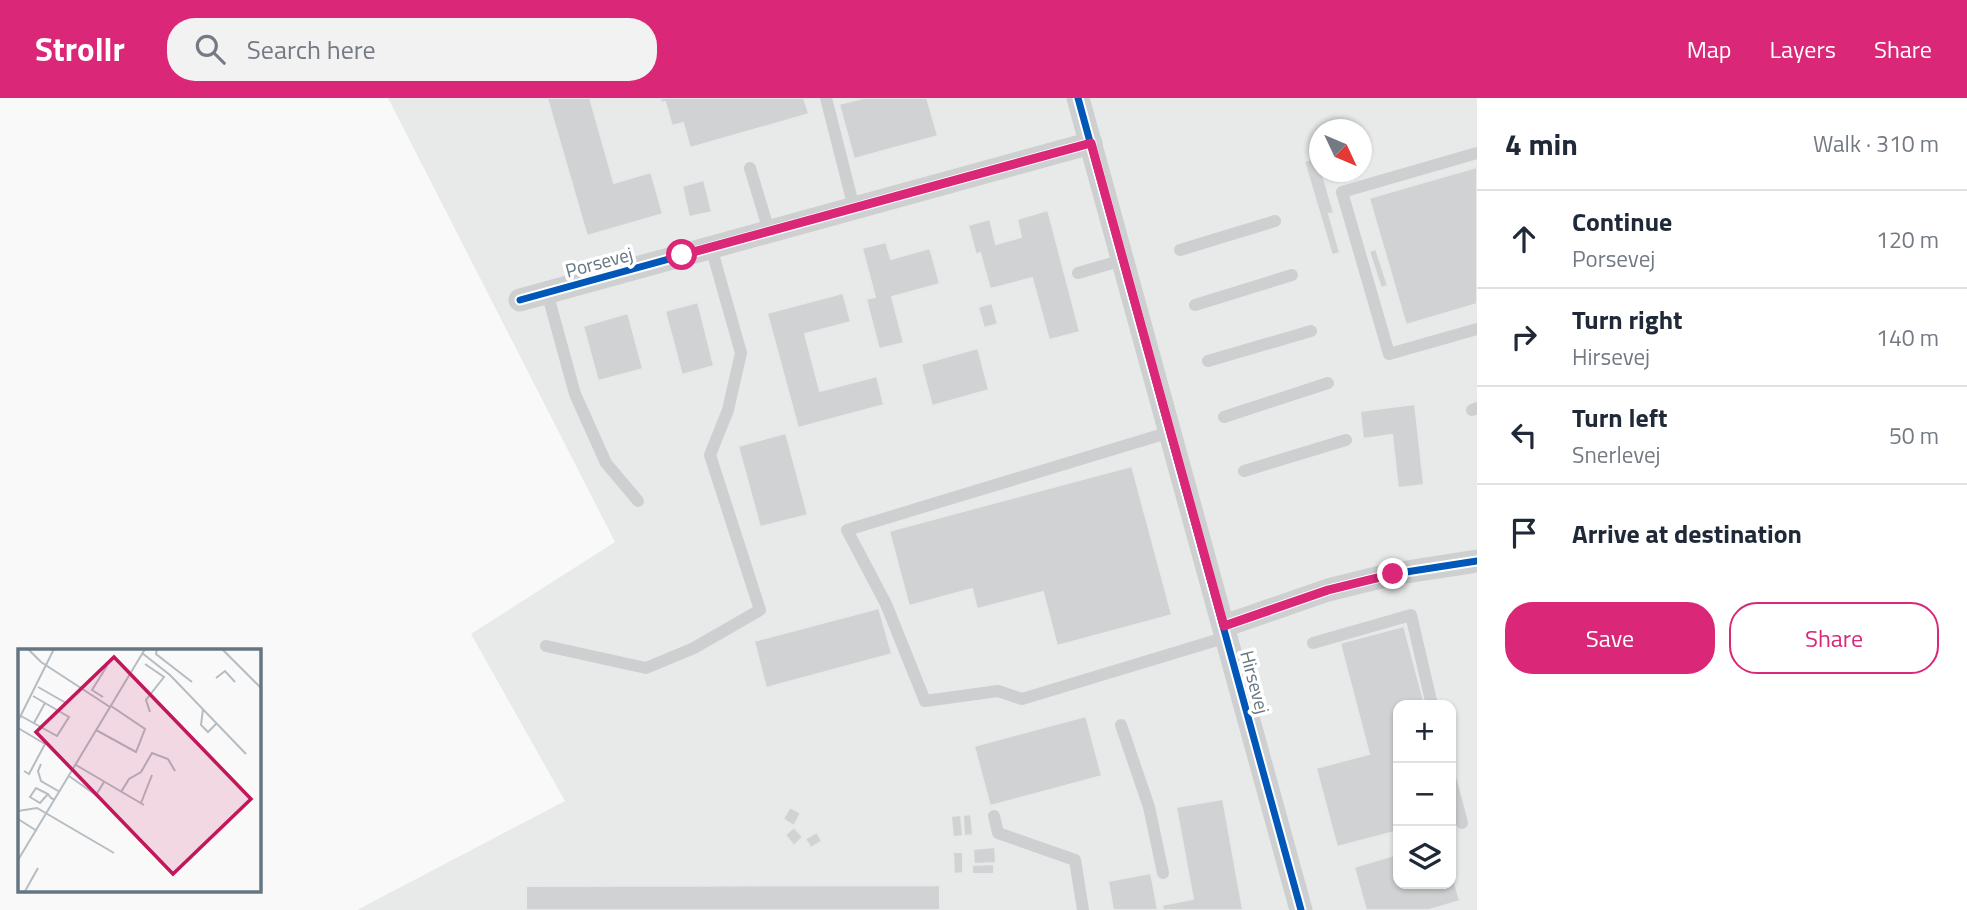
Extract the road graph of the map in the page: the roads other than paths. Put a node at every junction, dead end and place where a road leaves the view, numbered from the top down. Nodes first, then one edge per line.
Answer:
1 (826, 98) edge
2 (1078, 98) edge
3 (1091, 143) junction
4 (1477, 153) edge
5 (750, 168) dead end
6 (854, 208) junction
7 (1275, 220) dead end
8 (769, 231) junction
9 (711, 247) junction
10 (1180, 250) dead end
11 (1123, 260) junction
12 (1078, 273) dead end
13 (1292, 275) dead end
14 (547, 292) junction
15 (520, 300) dead end
16 (1195, 305) dead end
17 (1477, 328) edge
18 (1311, 331) dead end
19 (1208, 362) dead end
20 (1328, 383) dead end
21 (1224, 416) dead end
22 (1170, 432) junction
23 (1346, 440) dead end
24 (1244, 471) dead end
25 (638, 501) dead end
26 (1477, 561) edge
27 (1225, 631) junction
28 (1313, 643) dead end
29 (546, 646) dead end
30 (1431, 700) edge
31 (1121, 725) dead end
32 (1456, 800) edge
33 (994, 816) dead end
34 (1462, 823) dead end
35 (1163, 873) dead end
36 (1083, 910) edge
37 (1301, 910) edge

1 - 6 lane
2 - 3 street, Hirsevej
3 - 6 street, Porsevej
3 - 11 street, Hirsevej
4 - 17 lane
5 - 8 lane
6 - 8 street, Porsevej
7 - 10 lane
8 - 9 street, Porsevej
9 - 14 street, Porsevej
9 - 29 lane
11 - 12 lane
11 - 22 street, Hirsevej
13 - 16 lane
14 - 15 street, Porsevej
14 - 25 lane
18 - 19 lane
20 - 21 lane
22 - 27 street, Hirsevej
22 - 27 lane
23 - 24 lane
26 - 27 street
27 - 37 street, Hirsevej
28 - 30 lane
31 - 35 lane
32 - 34 lane
33 - 36 lane

